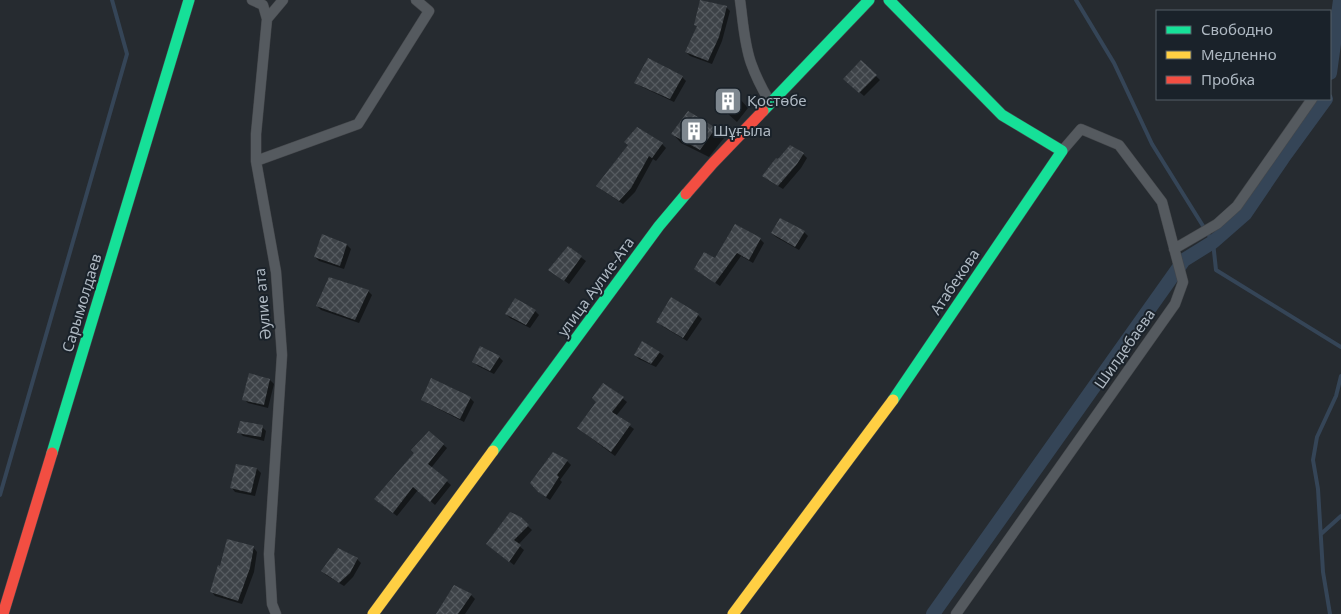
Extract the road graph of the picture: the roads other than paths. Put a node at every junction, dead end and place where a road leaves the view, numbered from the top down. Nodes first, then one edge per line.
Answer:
1 (189, 0) edge
2 (252, 0) edge
3 (283, 0) edge
4 (416, 0) edge
5 (740, 0) edge
6 (869, 0) edge
7 (889, 0) edge
8 (267, 19) junction
9 (1311, 100) edge
10 (770, 102) junction
11 (1062, 151) junction
12 (256, 161) junction
13 (1174, 249) junction
14 (3, 614) edge
15 (276, 614) edge
16 (373, 614) edge
17 (733, 614) edge
18 (956, 614) edge

1 - 14 street, Сарымолдаев
2 - 8 street
3 - 8 street
4 - 12 street
5 - 10 street
6 - 10 street, улица Аулие-Ата
7 - 11 street
8 - 12 street, Әулие ата
9 - 13 street
10 - 16 street, улица Аулие-Ата
11 - 13 street, Шилдебаева
11 - 17 street, Атабекова
12 - 15 street, Әулие ата
13 - 18 street, Шилдебаева

